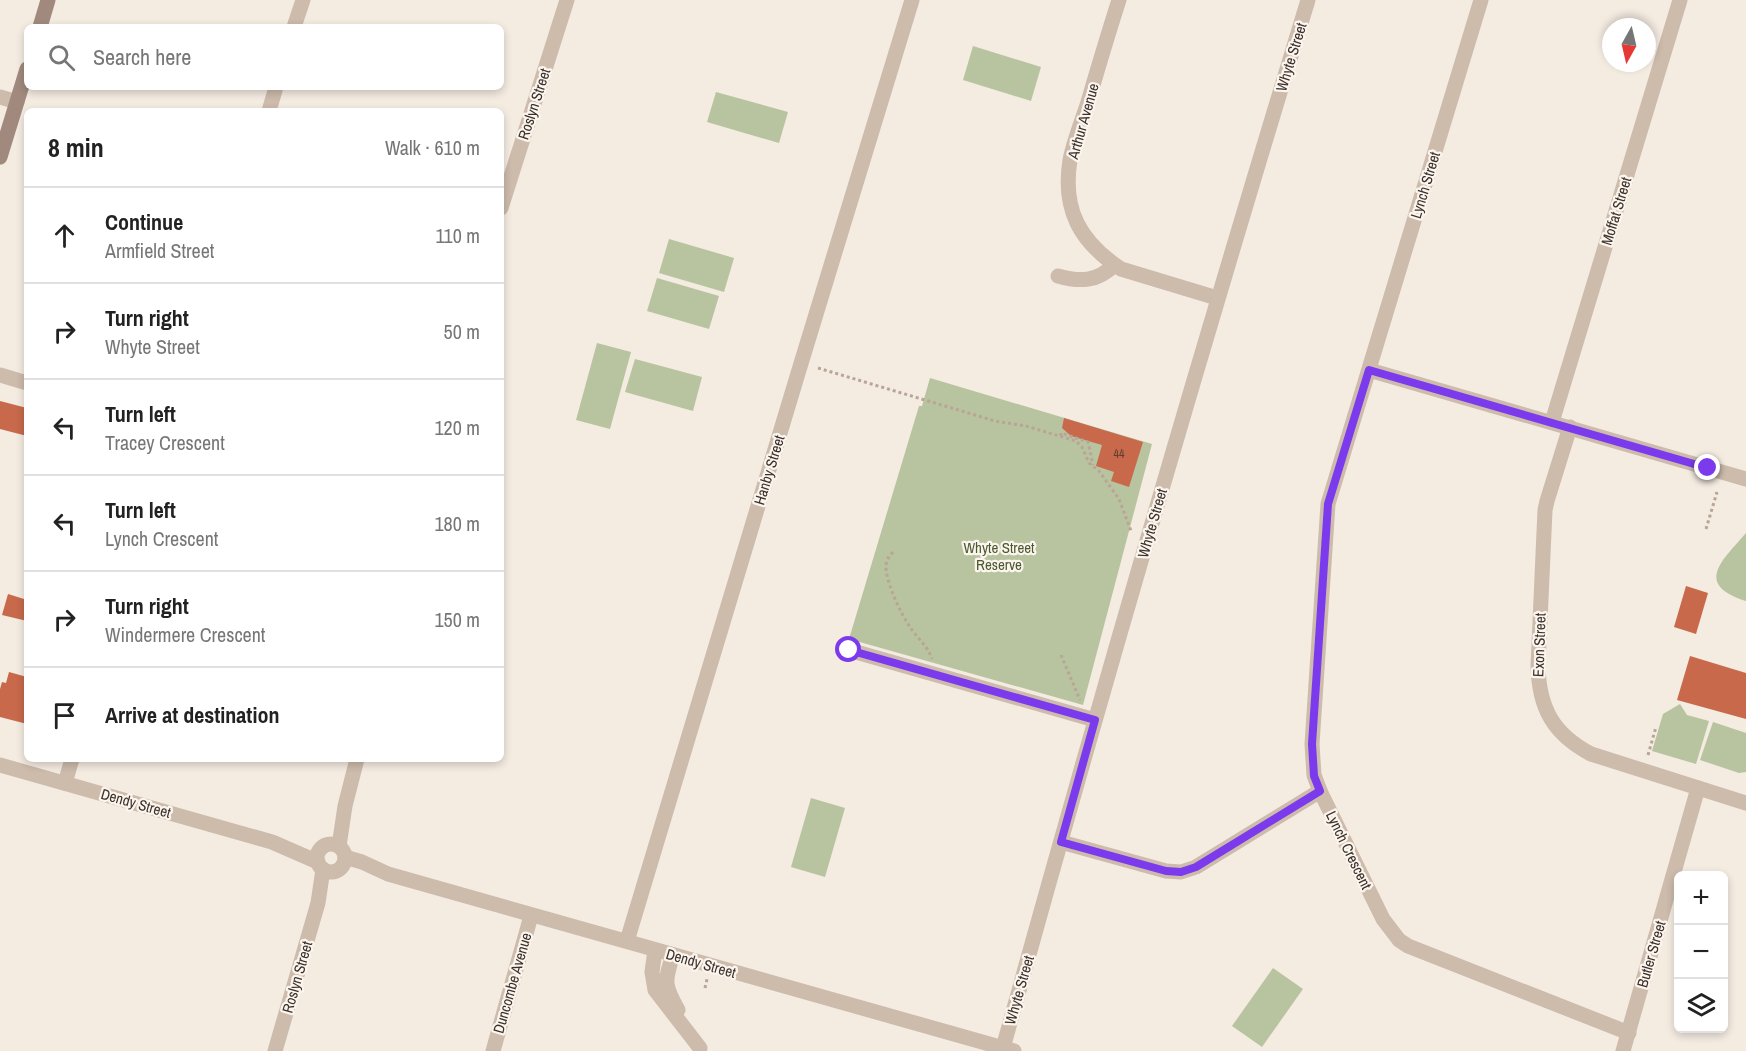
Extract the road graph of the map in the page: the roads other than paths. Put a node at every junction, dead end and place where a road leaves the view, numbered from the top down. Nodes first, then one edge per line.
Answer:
1 (48, 0) edge
2 (303, 0) edge
3 (567, 0) edge
4 (912, 0) edge
5 (1119, 0) edge
6 (1308, 0) edge
7 (1481, 0) edge
8 (1680, 0) edge
9 (41, 24) edge
10 (295, 24) edge
11 (24, 79) edge
12 (275, 90) edge
13 (0, 97) edge
14 (17, 102) junction
15 (270, 108) edge
16 (0, 157) edge
17 (504, 199) edge
18 (1114, 265) junction
19 (1058, 276) dead end
20 (1217, 298) junction
21 (1369, 370) junction
22 (0, 375) edge
23 (24, 382) edge
24 (1552, 422) junction
25 (1570, 427) junction
26 (1746, 479) edge
27 (849, 650) dead end
28 (1095, 720) junction
29 (71, 762) edge
30 (356, 762) edge
31 (0, 765) edge
32 (65, 783) junction
33 (1698, 788) junction
34 (1320, 791) junction
35 (1746, 803) edge
36 (1061, 842) junction
37 (331, 858) junction
38 (531, 916) junction
39 (627, 942) junction
40 (655, 950) junction
41 (673, 955) junction
42 (1629, 1032) junction
43 (701, 1049) edge
44 (1008, 1049) edge
45 (275, 1051) edge
46 (493, 1051) edge
47 (1623, 1051) edge

1 - 9 main road
2 - 10 street
3 - 17 street, Roslyn Street
4 - 39 street, Hanby Street
5 - 18 street, Arthur Avenue
6 - 20 street, Whyte Street
7 - 21 street, Lynch Street
8 - 24 street, Moffat Street
11 - 14 main road
12 - 15 street
13 - 14 street
14 - 16 main road
18 - 19 street
18 - 20 street, Arthur Avenue
20 - 28 street, Whyte Street
21 - 24 street
21 - 34 street, Lynch Crescent
22 - 23 street
24 - 25 street
25 - 26 street
25 - 33 street, Exon Street
27 - 28 street
28 - 36 street, Whyte Street
29 - 32 street
30 - 37 street, Roslyn Street
31 - 32 street, Dendy Street
32 - 37 street, Dendy Street
33 - 35 street, Exon Street
33 - 42 street, Butler Street
34 - 36 street
34 - 42 street, Lynch Crescent
36 - 44 street, Whyte Street
37 - 38 street, Dendy Street
37 - 45 street, Roslyn Street
38 - 39 street, Dendy Street
38 - 46 street, Duncombe Avenue
39 - 40 street, Dendy Street
40 - 41 street, Dendy Street
40 - 43 street
41 - 43 street
41 - 44 street, Dendy Street
42 - 47 street, Butler Street

